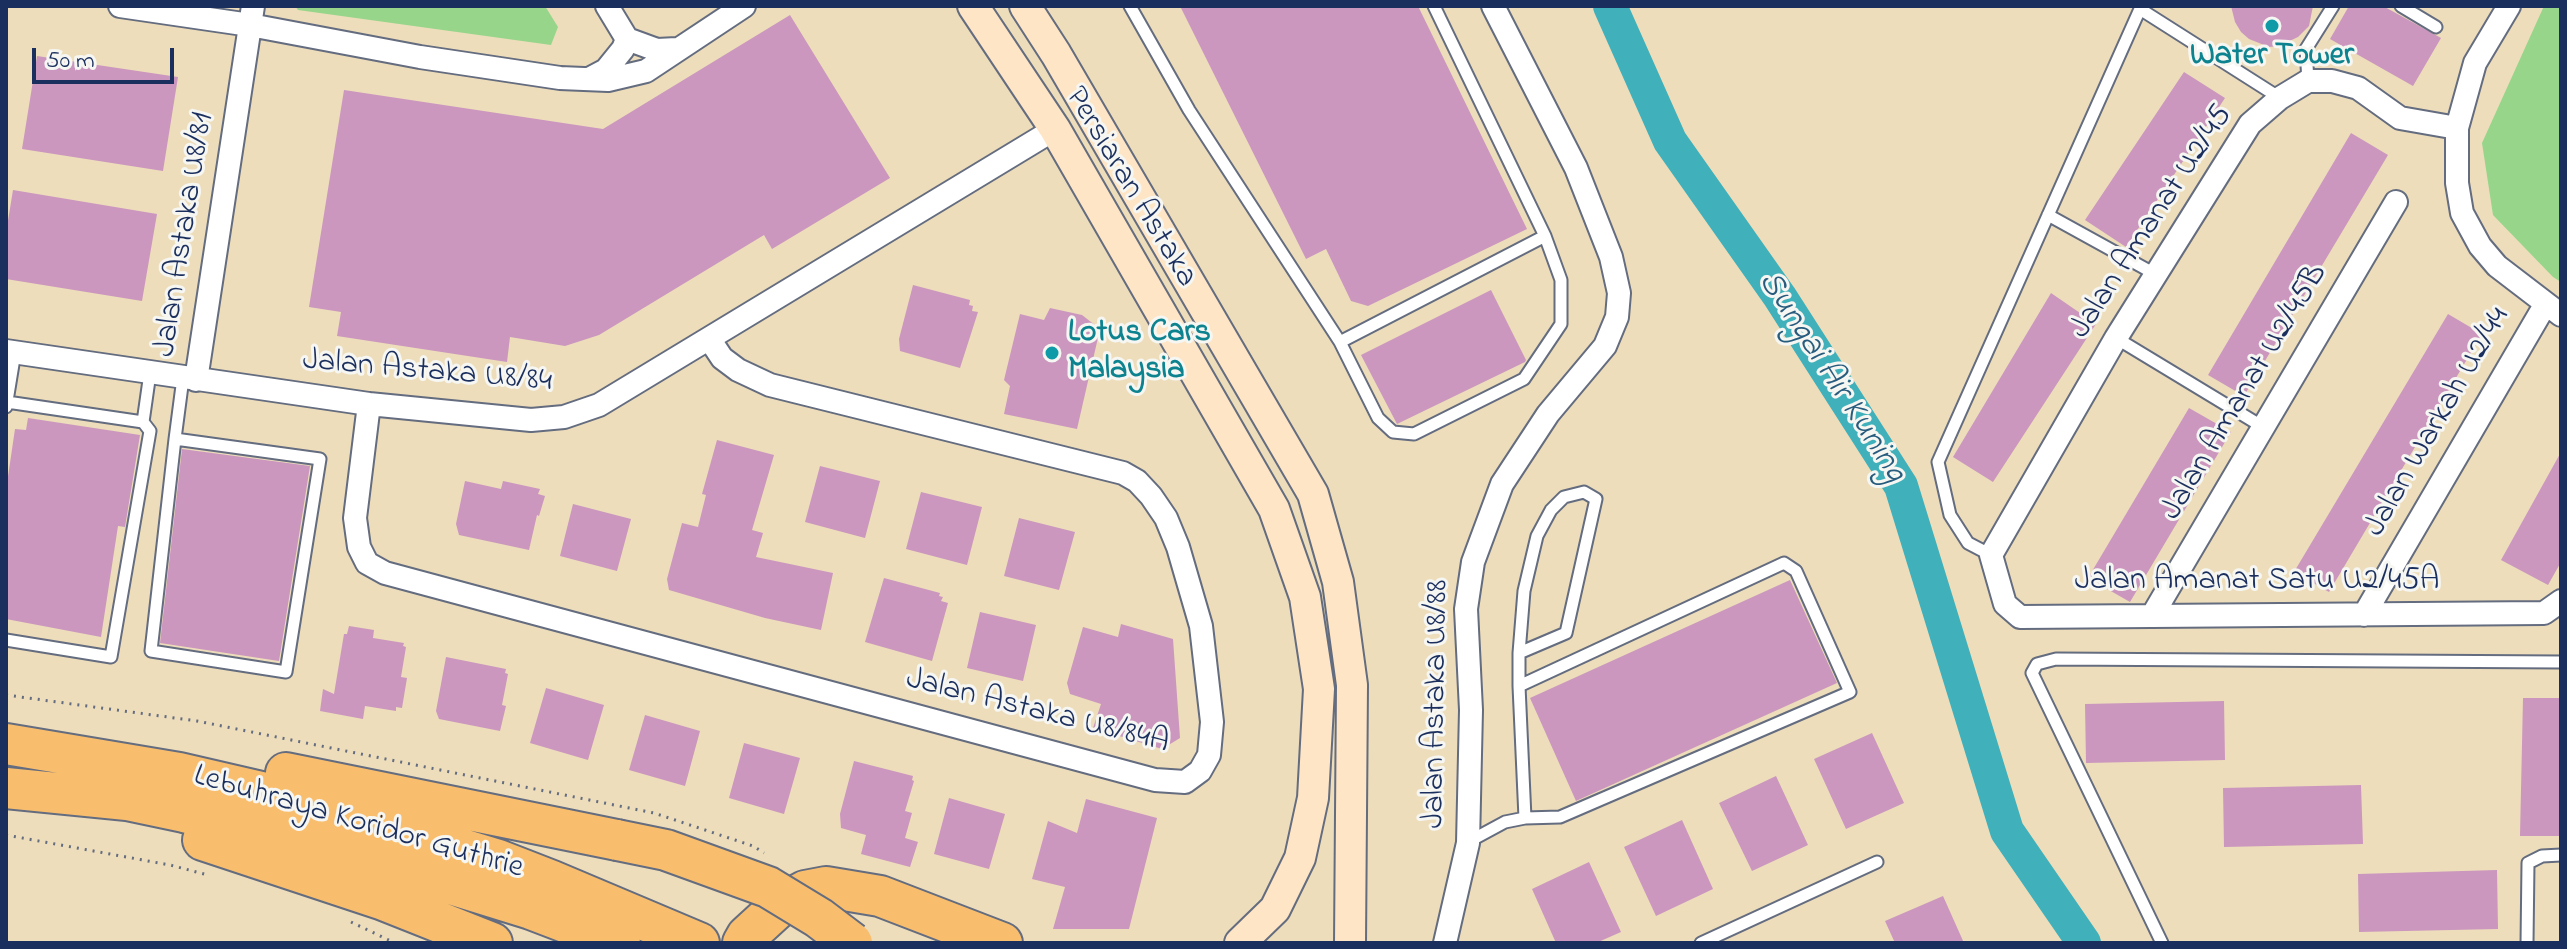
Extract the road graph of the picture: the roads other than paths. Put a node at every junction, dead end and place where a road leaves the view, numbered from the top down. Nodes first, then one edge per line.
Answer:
1 (120, 6) edge
2 (607, 6) edge
3 (973, 6) edge
4 (1025, 6) edge
5 (1130, 6) edge
6 (1434, 6) edge
7 (1493, 6) edge
8 (2333, 6) edge
9 (2401, 6) edge
10 (2509, 6) edge
11 (738, 8) edge
12 (252, 16) edge
13 (2436, 27) dead end
14 (627, 39) junction
15 (677, 49) junction
16 (1056, 54) junction
17 (589, 79) junction
18 (2308, 81) junction
19 (2280, 98) junction
20 (2457, 128) junction
21 (1055, 129) junction
22 (2396, 202) dead end
23 (2048, 215) junction
24 (1545, 236) junction
25 (2155, 274) junction
26 (2553, 310) edge
27 (2116, 338) junction
28 (710, 340) junction
29 (1340, 342) junction
30 (11, 352) edge
31 (150, 373) junction
32 (190, 379) junction
33 (7, 402) edge
34 (369, 404) junction
35 (6, 408) edge
36 (143, 422) junction
37 (2263, 427) junction
38 (175, 439) junction
39 (1991, 555) junction
40 (2561, 601) edge
41 (2364, 615) junction
42 (2152, 616) junction
43 (6, 640) edge
44 (1519, 653) junction
45 (2561, 662) edge
46 (1519, 686) junction
47 (6, 744) edge
48 (174, 772) junction
49 (6, 788) edge
50 (127, 800) junction
51 (1525, 818) junction
52 (1468, 843) junction
53 (2561, 855) edge
54 (1877, 862) dead end
55 (542, 895) junction
56 (492, 943) edge
57 (620, 943) edge
58 (699, 943) edge
59 (743, 943) edge
60 (852, 943) edge
61 (1002, 943) edge
62 (1240, 943) edge
63 (1350, 943) edge
64 (1445, 943) edge
65 (1701, 943) edge
66 (2162, 943) edge
67 (2527, 943) edge

1 - 12 street
2 - 14 street
3 - 21 main road, Persiaran Astaka
4 - 16 main road, Persiaran Astaka
5 - 29 lane
6 - 24 lane
7 - 52 street, Jalan Astaka U8/88
8 - 18 lane
9 - 13 lane
10 - 20 street
11 - 15 street
12 - 17 street
12 - 32 street, Jalan Astaka U8/81
14 - 15 street
14 - 17 street
15 - 17 street
16 - 21 main road
16 - 63 main road, Persiaran Astaka
18 - 19 street, Jalan Amanat U2/45
18 - 20 street
19 - 23 lane
19 - 25 street, Jalan Amanat U2/45
20 - 26 street
21 - 28 street, Jalan Astaka U8/84
21 - 62 main road, Persiaran Astaka
22 - 37 street, Jalan Amanat U2/45B
23 - 25 lane
23 - 39 lane
24 - 29 lane
24 - 29 lane
25 - 27 street, Jalan Amanat U2/45
26 - 41 street, Jalan Warkah U2/44
27 - 37 lane
27 - 39 street, Jalan Amanat U2/45
28 - 34 street, Jalan Astaka U8/84
28 - 34 street, Jalan Astaka U8/84A
30 - 31 street, Jalan Astaka U8/84
30 - 33 lane
31 - 32 street, Jalan Astaka U8/84
31 - 36 lane
32 - 34 street, Jalan Astaka U8/84
32 - 38 lane
33 - 35 lane
33 - 36 lane
36 - 43 lane
37 - 42 street, Jalan Amanat U2/45B
38 - 38 lane
39 - 42 street, Jalan Amanat Satu U2/45A
40 - 41 street, Jalan Amanat Satu U2/45A
41 - 42 street, Jalan Amanat Satu U2/45A
44 - 44 lane
44 - 46 lane
45 - 66 lane
46 - 51 lane
46 - 51 lane
47 - 48 highway, Lebuhraya Koridor Guthrie
48 - 55 highway, Lebuhraya Koridor Guthrie
48 - 60 highway, bridge
49 - 50 highway, Lebuhraya Koridor Guthrie
50 - 55 highway, Lebuhraya Koridor Guthrie
50 - 56 highway
51 - 52 lane
52 - 64 street, Jalan Astaka U8/88
53 - 67 lane
54 - 65 lane
55 - 57 highway, Lebuhraya Koridor Guthrie
55 - 58 highway, Lebuhraya Koridor Guthrie
59 - 61 highway

